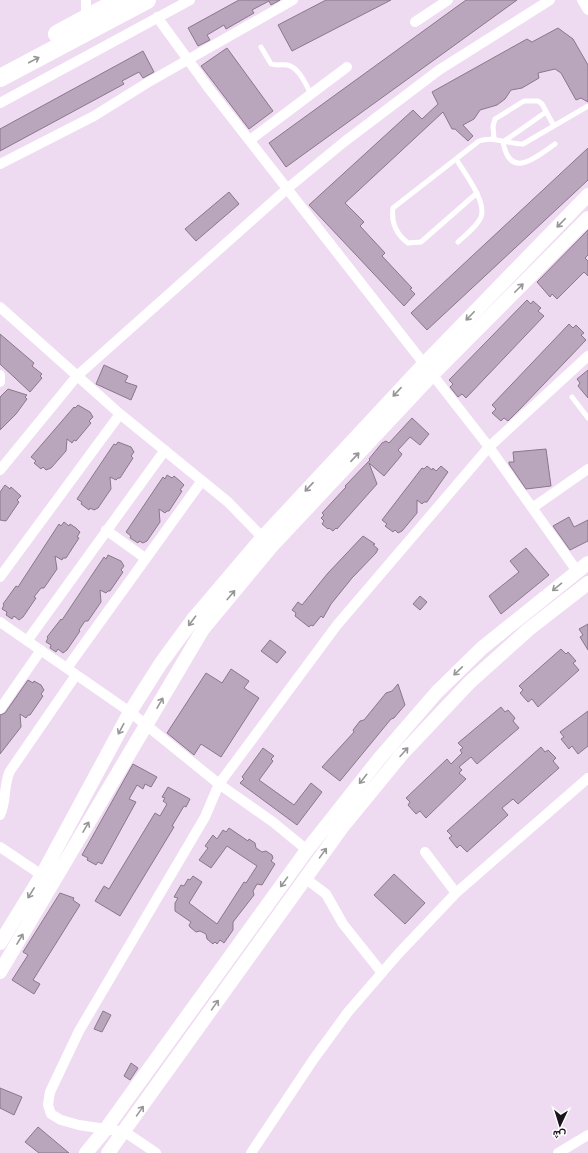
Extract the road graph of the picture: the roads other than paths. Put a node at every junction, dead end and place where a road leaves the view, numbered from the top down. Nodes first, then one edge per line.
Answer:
1 (86, 0) edge
2 (120, 0) edge
3 (148, 0) edge
4 (190, 0) edge
5 (293, 0) edge
6 (448, 0) edge
7 (550, 0) edge
8 (582, 0) edge
9 (588, 10) edge
10 (157, 17) junction
11 (86, 18) junction
12 (415, 22) dead end
13 (261, 47) dead end
14 (188, 61) junction
15 (0, 64) edge
16 (347, 67) dead end
17 (0, 78) edge
18 (311, 94) junction
19 (0, 103) edge
20 (588, 106) edge
21 (546, 112) junction
22 (554, 126) junction
23 (494, 139) junction
24 (250, 140) junction
25 (503, 142) junction
26 (555, 144) dead end
27 (456, 159) junction
28 (0, 164) edge
29 (288, 188) junction
30 (477, 193) junction
31 (588, 195) edge
32 (588, 218) edge
33 (458, 242) dead end
34 (0, 307) edge
35 (588, 356) edge
36 (428, 369) junction
37 (0, 375) edge
38 (77, 376) junction
39 (0, 382) edge
40 (572, 397) dead end
41 (120, 414) junction
42 (588, 418) edge
43 (488, 447) junction
44 (164, 450) junction
45 (588, 469) edge
46 (0, 470) edge
47 (201, 482) junction
48 (532, 508) junction
49 (106, 530) junction
50 (267, 542) junction
51 (145, 558) junction
52 (583, 567) edge
53 (0, 577) edge
54 (588, 583) edge
55 (0, 622) edge
56 (27, 641) junction
57 (41, 650) junction
58 (67, 668) junction
59 (76, 675) junction
60 (0, 708) edge
61 (130, 712) junction
62 (147, 725) junction
63 (379, 759) junction
64 (391, 768) junction
65 (588, 778) edge
66 (220, 784) junction
67 (0, 814) edge
68 (0, 847) edge
69 (307, 850) junction
70 (425, 852) dead end
71 (42, 875) junction
72 (305, 878) junction
73 (54, 884) junction
74 (456, 892) junction
75 (0, 943) edge
76 (0, 972) edge
77 (382, 973) junction
78 (105, 1130) junction
79 (125, 1132) junction
80 (588, 1135) edge
81 (86, 1153) edge
82 (108, 1153) edge
83 (156, 1153) edge
84 (251, 1153) edge
85 (558, 1153) edge

1 - 11 street
2 - 11 highway
17 -> 3 highway
4 - 10 street
5 - 14 street
6 - 12 street
7 - 29 street
8 - 9 street
10 - 14 street
10 - 19 street
11 - 15 highway
13 - 18 lane
14 - 24 street
14 - 28 street
16 - 18 street
18 - 24 street
20 - 22 lane
21 - 22 lane
21 - 23 lane
21 - 25 lane
22 - 25 lane
23 - 25 lane
23 - 27 lane
24 - 29 street
25 - 26 lane
27 - 30 lane
27 - 30 lane
29 - 36 street
29 - 38 street
30 - 33 lane
31 -> 36 street
36 -> 32 street
34 - 38 street
35 - 43 street
36 - 43 street
36 - 50 street
37 - 39 street
38 - 41 street
38 - 46 street
40 - 42 lane
41 - 44 street
41 - 53 street
43 - 48 street
43 - 66 street
44 - 47 street
44 - 49 street
45 - 48 street
47 - 50 street
47 - 51 street
48 - 52 street
49 - 51 street
49 - 56 street
50 -> 61 street
62 -> 50 street
51 - 58 street
52 -> 63 street
64 -> 54 street
55 - 56 street
56 - 57 street
57 - 58 street
57 - 60 street
58 - 59 street
59 - 61 street
59 - 67 street
61 - 62 street
61 -> 71 street
62 - 66 street
73 -> 62 street
63 - 64 street
63 -> 69 street
72 -> 64 street
65 - 74 street
66 - 69 street
66 - 78 street
68 - 71 street
69 -> 78 street
70 - 74 street
71 - 73 street
71 -> 75 street
72 - 77 street
79 -> 72 street
76 -> 73 street
74 - 77 street
77 - 84 street
78 - 79 street
78 - 81 street
79 - 82 street
79 - 83 street
80 - 85 street

